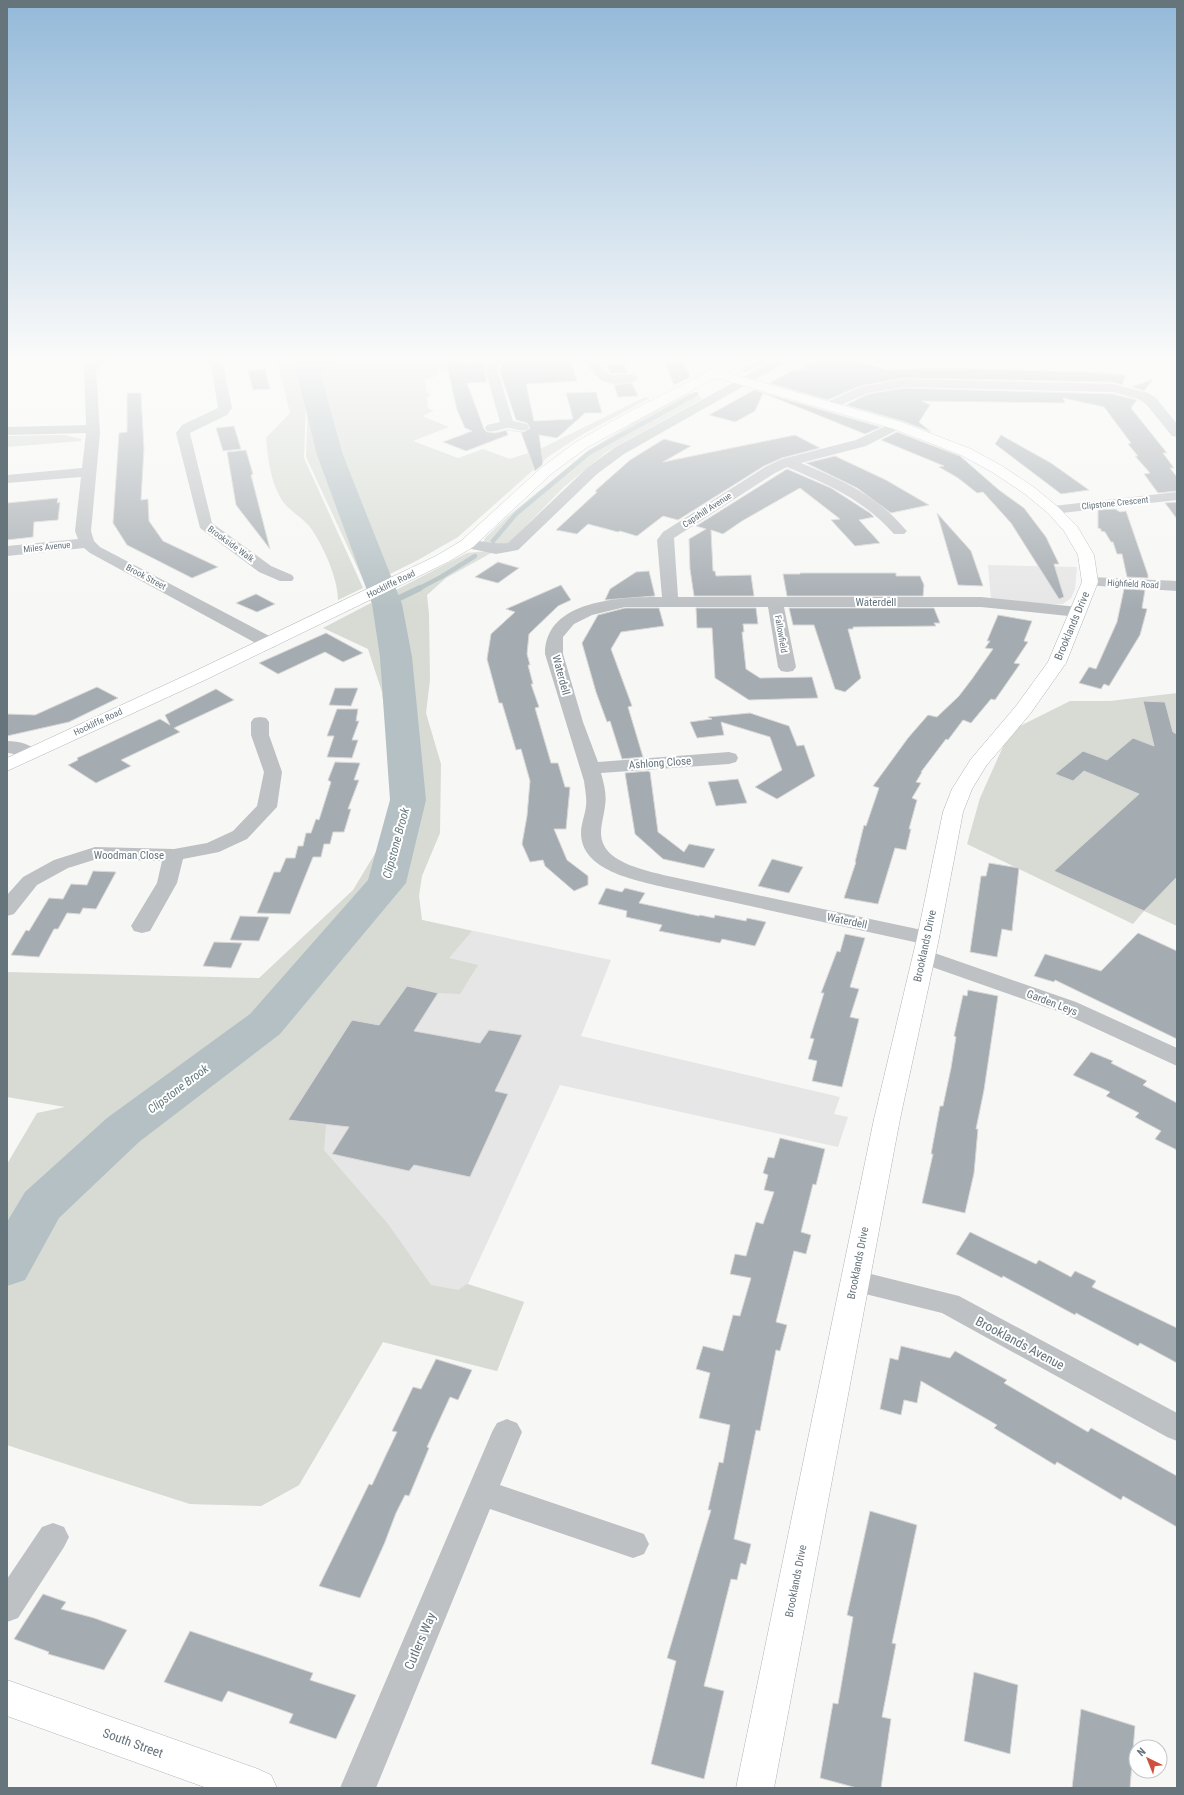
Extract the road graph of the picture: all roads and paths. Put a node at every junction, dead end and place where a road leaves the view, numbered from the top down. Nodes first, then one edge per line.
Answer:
1 (92, 441) edge
2 (185, 441) edge
3 (588, 441) edge
4 (638, 441) edge
5 (865, 441) edge
6 (936, 441) edge
7 (787, 462) junction
8 (89, 472) junction
9 (7, 480) edge
10 (1177, 496) edge
11 (1053, 510) junction
12 (899, 531) dead end
13 (87, 543) junction
14 (467, 544) junction
15 (7, 551) edge
16 (286, 578) dead end
17 (1090, 582) junction
18 (1177, 586) edge
19 (670, 601) junction
20 (776, 601) junction
21 (1078, 612) junction
22 (269, 642) junction
23 (787, 667) dead end
24 (260, 722) dead end
25 (7, 747) edge
26 (30, 754) junction
27 (729, 758) dead end
28 (7, 764) edge
29 (590, 768) junction
30 (174, 855) junction
31 (7, 909) edge
32 (142, 926) dead end
33 (925, 948) junction
34 (1177, 1058) edge
35 (855, 1281) junction
36 (1177, 1428) edge
37 (507, 1432) dead end
38 (482, 1493) junction
39 (53, 1537) dead end
40 (633, 1544) dead end
41 (7, 1608) edge
42 (7, 1698) edge
43 (258, 1788) edge
44 (358, 1788) edge
45 (755, 1788) edge

1 - 8 street
2 - 16 street, Brookside Walk
3 - 14 street, Hockliffe Road
4 - 14 street
5 - 7 street, Capshill Avenue
6 - 11 street, Brooklands Drive
7 - 12 street
7 - 19 street, Capshill Avenue
8 - 9 street
8 - 13 street
10 - 11 street, Clipstone Crescent
11 - 17 street, Brooklands Drive
13 - 15 street, Miles Avenue
13 - 22 street, Brook Street
14 - 22 street, Hockliffe Road
17 - 18 street, Highfield Road
17 - 21 street, Brooklands Drive
19 - 20 street, Waterdell
19 - 29 street, Waterdell
20 - 21 street, Waterdell
20 - 23 street, Fallowfield
21 - 33 street, Brooklands Drive
22 - 26 street, Hockliffe Road
24 - 30 street, Woodman Close
25 - 26 street
26 - 28 street, Hockliffe Road
27 - 29 street, Ashlong Close
29 - 33 street, Waterdell
30 - 31 street, Woodman Close
30 - 32 street, Woodman Close
33 - 34 street, Garden Leys
33 - 35 street, Brooklands Drive
35 - 36 street, Brooklands Avenue
35 - 45 street, Brooklands Drive
37 - 38 street, Cutlers Way
38 - 40 street
38 - 44 street, Cutlers Way
39 - 41 street
42 - 43 street, South Street

